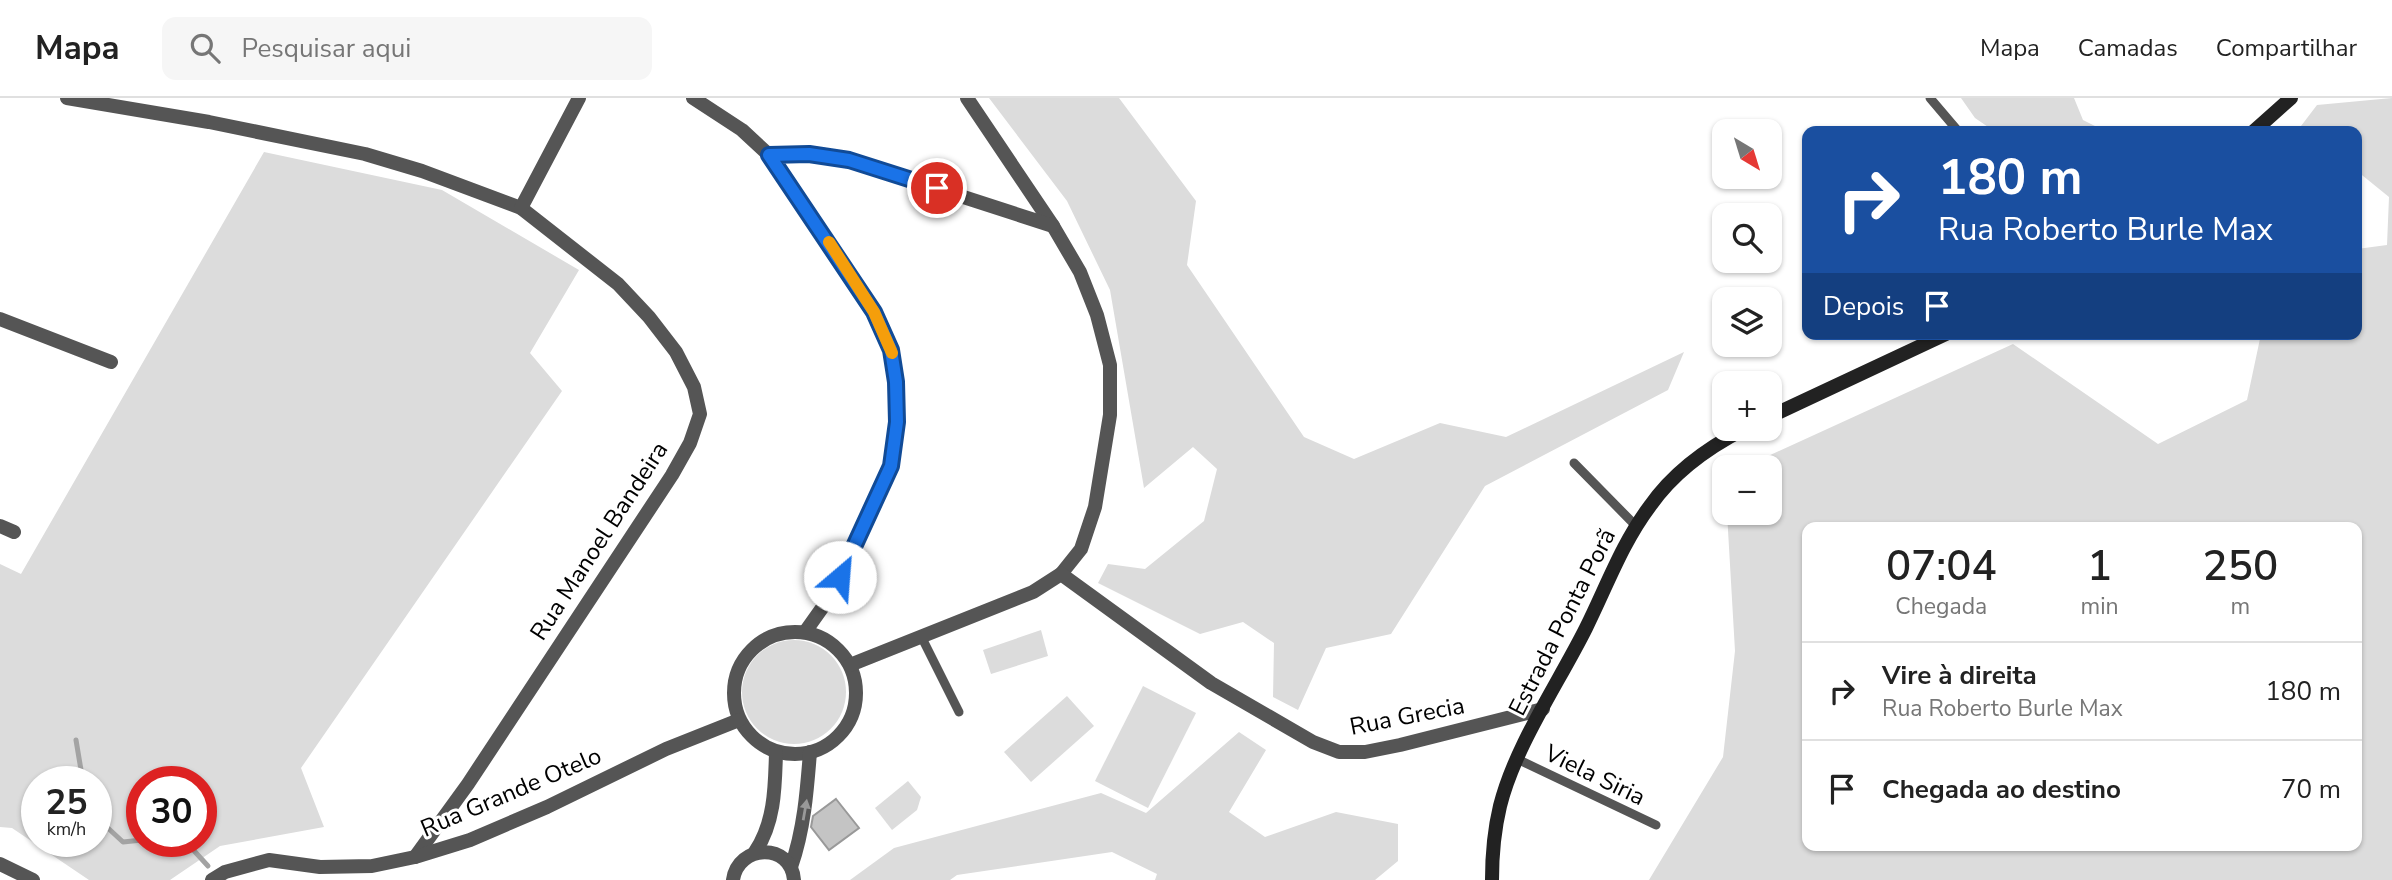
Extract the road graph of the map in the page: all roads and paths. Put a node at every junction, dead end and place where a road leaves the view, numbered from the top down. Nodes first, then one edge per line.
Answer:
1 (67, 98) edge
2 (579, 98) edge
3 (693, 98) edge
4 (967, 98) edge
5 (1930, 98) edge
6 (2291, 98) edge
7 (1954, 126) edge
8 (2260, 126) edge
9 (769, 155) junction
10 (521, 208) junction
11 (1054, 226) junction
12 (0, 319) edge
13 (1934, 340) edge
14 (111, 362) dead end
15 (1782, 411) edge
16 (1723, 441) edge
17 (1574, 463) dead end
18 (0, 526) edge
19 (1637, 527) junction
20 (14, 532) dead end
21 (1061, 574) junction
22 (805, 632) junction
23 (921, 636) junction
24 (850, 665) junction
25 (1543, 709) junction
26 (959, 712) dead end
27 (739, 720) junction
28 (776, 752) junction
29 (810, 752) junction
30 (1517, 759) junction
31 (1656, 825) dead end
32 (755, 852) junction
33 (415, 857) junction
34 (0, 864) edge
35 (792, 873) edge
36 (33, 880) edge
37 (212, 880) edge
38 (733, 880) edge
39 (1492, 880) edge

1 - 10 street, Rua Manoel Bandeira
2 - 10 street
3 - 9 street
4 - 11 street
5 - 7 lane
6 - 8 main road
9 - 11 street
9 - 22 street
10 - 33 street, Rua Manoel Bandeira
11 - 21 street
12 - 14 street
13 - 15 main road
16 - 19 main road, Estrada Ponta Porã
17 - 19 lane
18 - 20 street
19 - 25 main road, Estrada Ponta Porã
21 - 23 street
21 - 25 street, Rua Grecia
22 - 24 street
22 - 27 street
23 - 24 street
23 - 26 lane
24 - 29 street
25 - 30 main road, Estrada Ponta Porã
27 - 28 street
27 - 33 street, Rua Grande Otelo
28 - 29 street
28 - 32 street
35 -> 29 street
30 - 31 lane, Viela Siria
30 - 39 main road, Estrada Ponta Porã
32 - 35 street
32 - 38 street
33 - 37 street, Rua Grande Otelo
34 - 36 street

